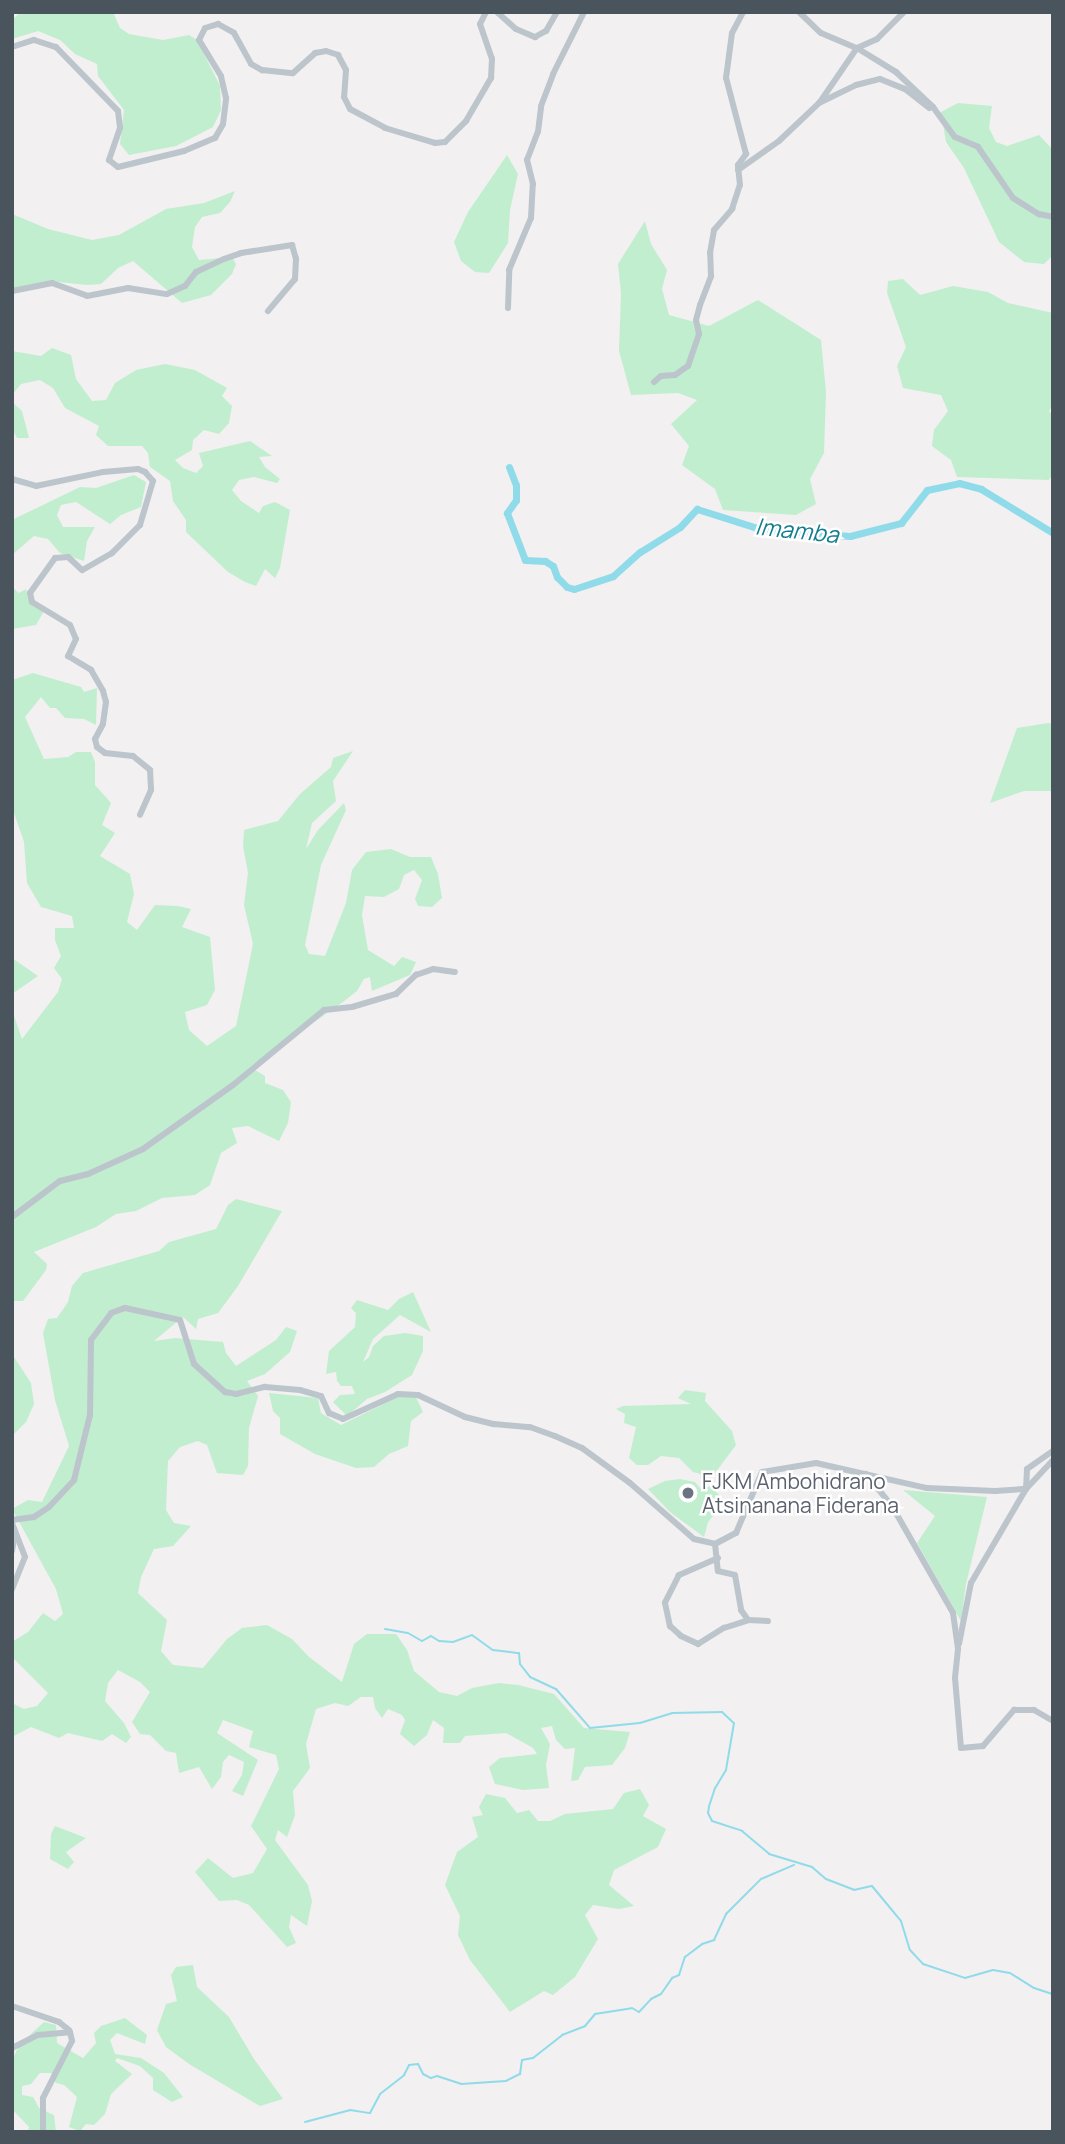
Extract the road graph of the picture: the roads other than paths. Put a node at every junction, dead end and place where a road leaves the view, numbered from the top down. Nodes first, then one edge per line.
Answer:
1 (486, 12) edge
2 (497, 12) edge
3 (557, 12) edge
4 (584, 12) edge
5 (743, 12) edge
6 (799, 12) edge
7 (904, 12) edge
8 (12, 47) edge
9 (857, 48) junction
10 (819, 103) junction
11 (939, 116) junction
12 (738, 170) junction
13 (1053, 218) edge
14 (12, 291) edge
15 (508, 308) dead end
16 (268, 311) dead end
17 (654, 382) dead end
18 (12, 480) edge
19 (140, 815) dead end
20 (455, 972) dead end
21 (12, 1217) edge
22 (1053, 1451) edge
23 (1053, 1460) edge
24 (866, 1475) junction
25 (1026, 1489) junction
26 (12, 1523) edge
27 (715, 1544) junction
28 (12, 1551) edge
29 (718, 1558) junction
30 (12, 1590) edge
31 (748, 1620) junction
32 (768, 1621) dead end
33 (958, 1649) junction
34 (1053, 1721) edge
35 (12, 2006) edge
36 (70, 2032) junction
37 (12, 2048) edge
38 (43, 2132) edge

1 - 8 street
2 - 3 street
4 - 15 street
5 - 12 street
6 - 9 street
7 - 9 street
9 - 10 street
9 - 11 street
10 - 11 street
10 - 12 street
11 - 13 street
12 - 17 street
14 - 16 street
18 - 19 street
20 - 21 street
22 - 25 street
23 - 25 street
24 - 25 street
24 - 27 street
24 - 33 street
25 - 33 street
26 - 27 street
26 - 28 street
26 - 30 street
27 - 29 street
29 - 31 street
29 - 31 street
31 - 32 street
33 - 34 street
35 - 36 street
36 - 37 street
36 - 38 street

